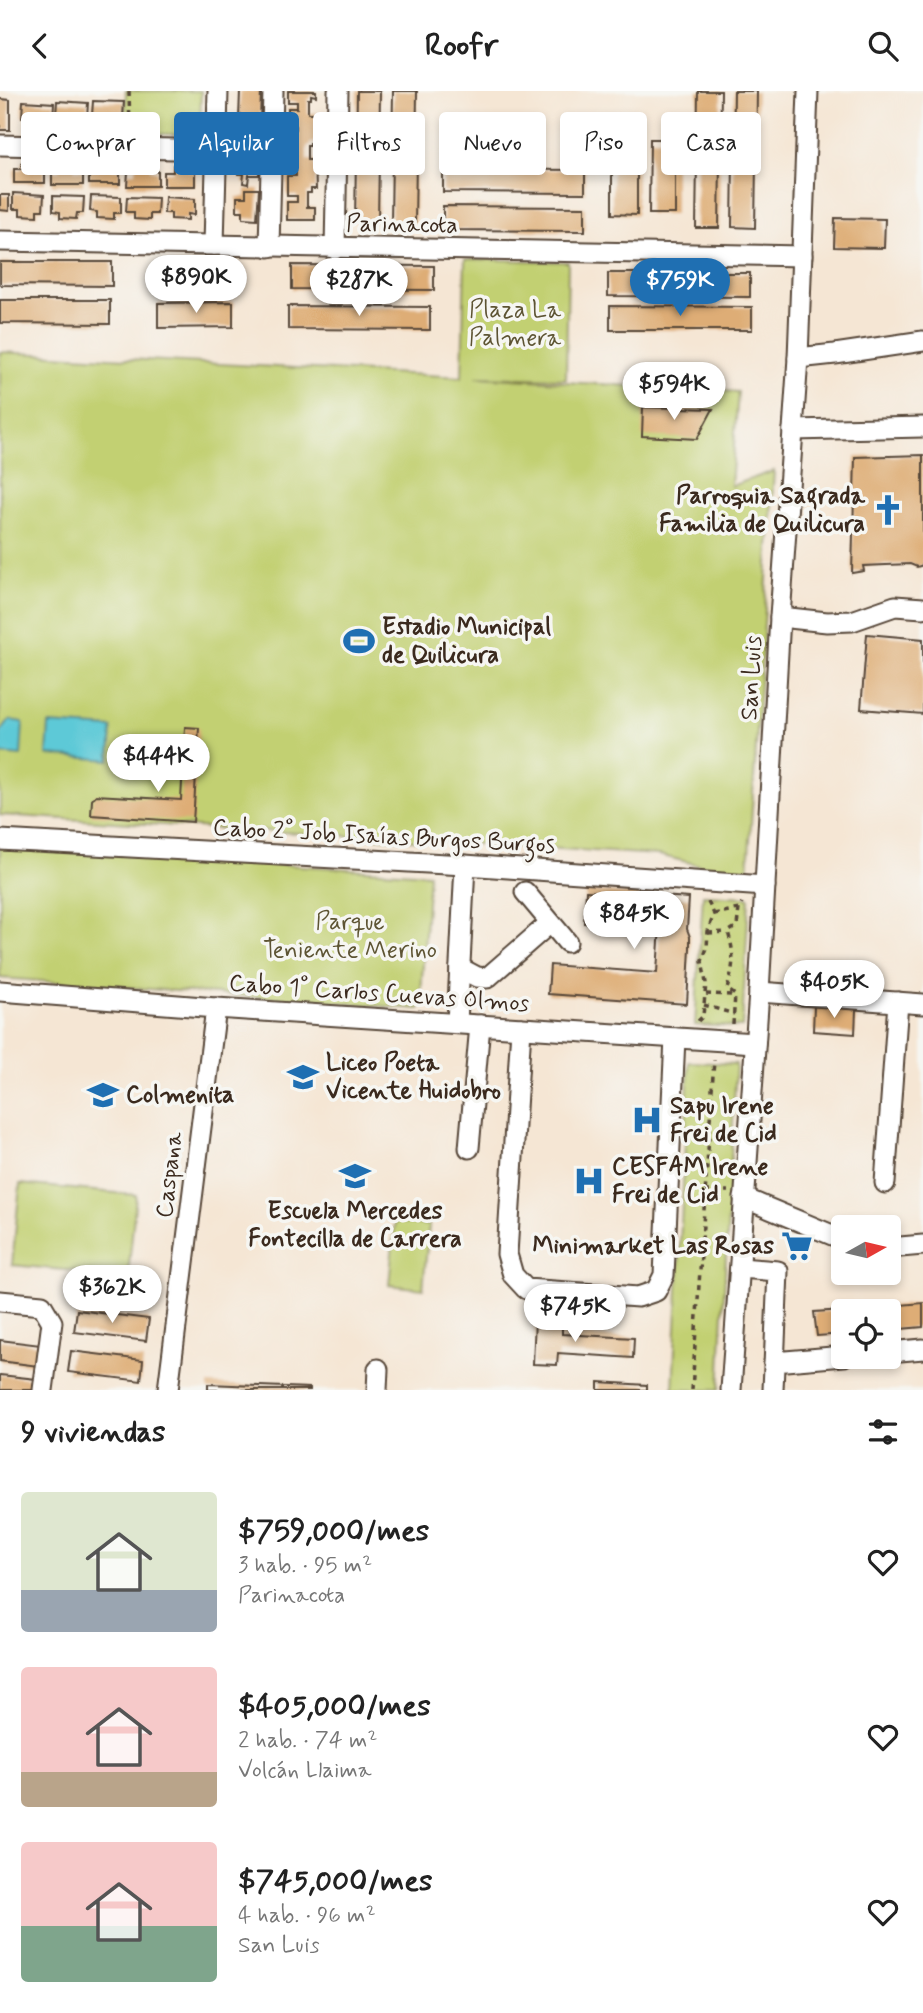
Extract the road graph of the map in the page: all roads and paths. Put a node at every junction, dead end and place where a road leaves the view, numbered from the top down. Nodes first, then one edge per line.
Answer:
1 (130, 91) edge
2 (218, 91) edge
3 (273, 91) edge
4 (338, 91) edge
5 (808, 91) edge
6 (130, 112) edge
7 (218, 112) edge
8 (0, 145) edge
9 (21, 145) edge
10 (216, 175) edge
11 (0, 241) edge
12 (214, 245) junction
13 (269, 247) junction
14 (335, 249) junction
15 (802, 256) junction
16 (923, 341) edge
17 (798, 358) junction
18 (923, 427) edge
19 (793, 430) junction
20 (923, 608) edge
21 (780, 617) junction
22 (0, 840) edge
23 (465, 865) junction
24 (757, 886) junction
25 (525, 892) dead end
26 (707, 900) dead end
27 (739, 909) junction
28 (713, 913) junction
29 (550, 923) junction
30 (728, 932) junction
31 (708, 933) junction
32 (567, 942) dead end
33 (460, 968) junction
34 (0, 991) edge
35 (759, 992) junction
36 (705, 994) junction
37 (735, 995) junction
38 (898, 1002) junction
39 (923, 1004) edge
40 (704, 1005) junction
41 (216, 1008) junction
42 (734, 1014) junction
43 (698, 1022) dead end
44 (457, 1023) junction
45 (480, 1025) junction
46 (521, 1027) junction
47 (676, 1038) junction
48 (715, 1040) junction
49 (746, 1042) junction
50 (469, 1148) dead end
51 (885, 1184) dead end
52 (744, 1198) junction
53 (831, 1235) edge
54 (923, 1245) edge
55 (901, 1247) edge
56 (740, 1268) junction
57 (0, 1301) edge
58 (923, 1349) edge
59 (901, 1351) edge
60 (831, 1357) edge
61 (774, 1362) junction
62 (378, 1369) dead end
63 (43, 1390) edge
64 (168, 1390) edge
65 (377, 1390) edge
66 (692, 1390) edge
67 (731, 1390) edge
68 (773, 1390) edge

1 - 6 path
2 - 7 street
3 - 13 street
4 - 14 street
5 - 15 street, San Luis
8 - 9 street
10 - 12 street
11 - 12 street, Parinacota
12 - 13 street, Parinacota
13 - 14 street, Parinacota
14 - 15 street, Parinacota
15 - 17 street, San Luis
16 - 17 street
17 - 19 street, San Luis
18 - 19 street
19 - 21 street, San Luis
20 - 21 street
21 - 24 street, San Luis
22 - 23 street, Cabo 2° Job Isaías Burgos Burgos
23 - 24 street, Cabo 2° Job Isaías Burgos Burgos
23 - 33 street
24 - 27 path
24 - 35 street, San Luis
25 - 29 street
26 - 28 path
27 - 28 path
27 - 30 path
28 - 31 path
29 - 32 street
29 - 33 street
30 - 31 path
30 - 37 path
31 - 36 path
33 - 44 street
34 - 41 street, Cabo 1° Carlos Cuevas Olmos
35 - 38 street
35 - 49 street, San Luis
36 - 37 path
36 - 40 path
37 - 42 path
38 - 39 street
38 - 51 street
40 - 42 path
40 - 43 path
41 - 44 street, Cabo 1° Carlos Cuevas Olmos
41 - 64 street, Caspana
42 - 49 path
44 - 45 street, Cabo 1° Carlos Cuevas Olmos
45 - 46 street, Cabo 1° Carlos Cuevas Olmos
45 - 50 street
46 - 47 street, Cabo 1° Carlos Cuevas Olmos
46 - 47 street
47 - 48 street, Cabo 1° Carlos Cuevas Olmos
48 - 49 street, Cabo 1° Carlos Cuevas Olmos
48 - 66 path
49 - 52 street, San Luis
52 - 53 street
52 - 56 street, San Luis
54 - 55 street
56 - 61 street
56 - 67 street, San Luis
57 - 63 street
58 - 59 street
60 - 61 street
61 - 68 street
62 - 65 street

